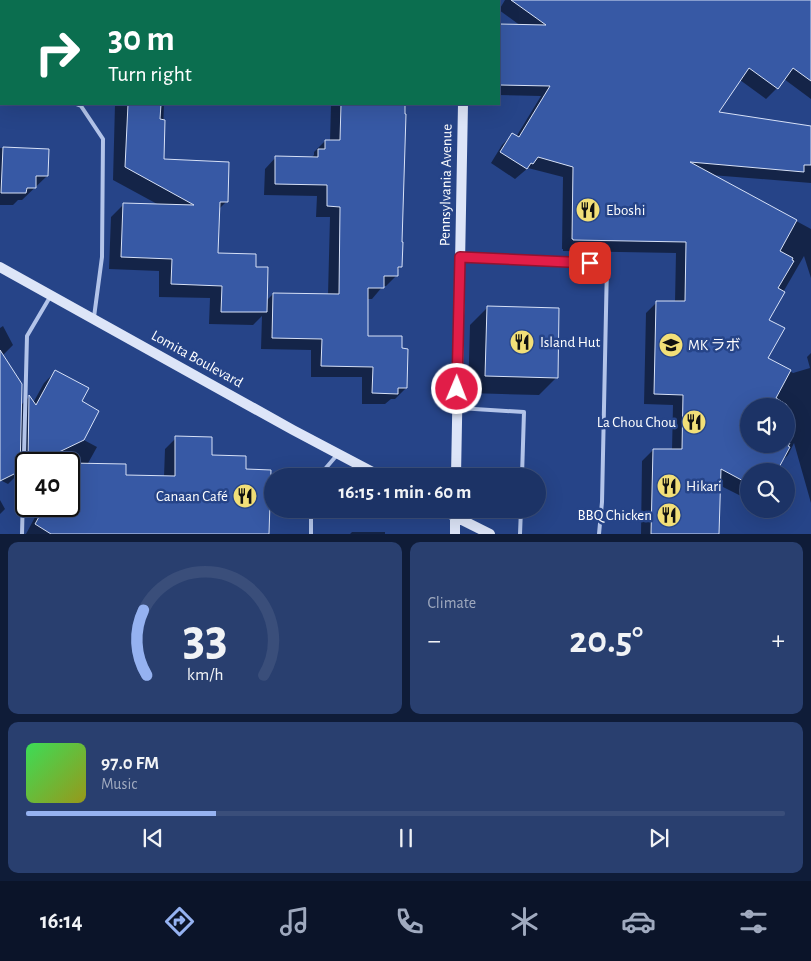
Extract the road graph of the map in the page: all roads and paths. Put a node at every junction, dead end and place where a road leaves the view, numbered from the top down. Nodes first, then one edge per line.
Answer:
1 (78, 105) edge
2 (463, 105) edge
3 (460, 257) junction
4 (0, 267) edge
5 (51, 296) junction
6 (94, 319) junction
7 (457, 408) junction
8 (338, 454) junction
9 (326, 468) edge
10 (365, 468) edge
11 (456, 468) edge
12 (522, 468) edge
13 (311, 518) edge
14 (455, 518) edge
15 (463, 518) edge
16 (521, 518) edge
17 (22, 534) edge
18 (310, 534) edge
19 (455, 534) edge
20 (490, 534) edge
21 (520, 534) edge
22 (598, 534) edge

1 - 6 lane
2 - 3 main road, Pennsylvania Avenue
3 - 7 main road, Pennsylvania Avenue
3 - 22 lane
4 - 5 main road, Lomita Boulevard
5 - 6 main road, Lomita Boulevard
5 - 17 lane
6 - 8 main road, Lomita Boulevard
7 - 11 main road, Pennsylvania Avenue
7 - 12 lane
8 - 9 lane
8 - 10 main road, Lomita Boulevard
13 - 18 lane
14 - 19 main road
15 - 20 main road
16 - 21 lane

